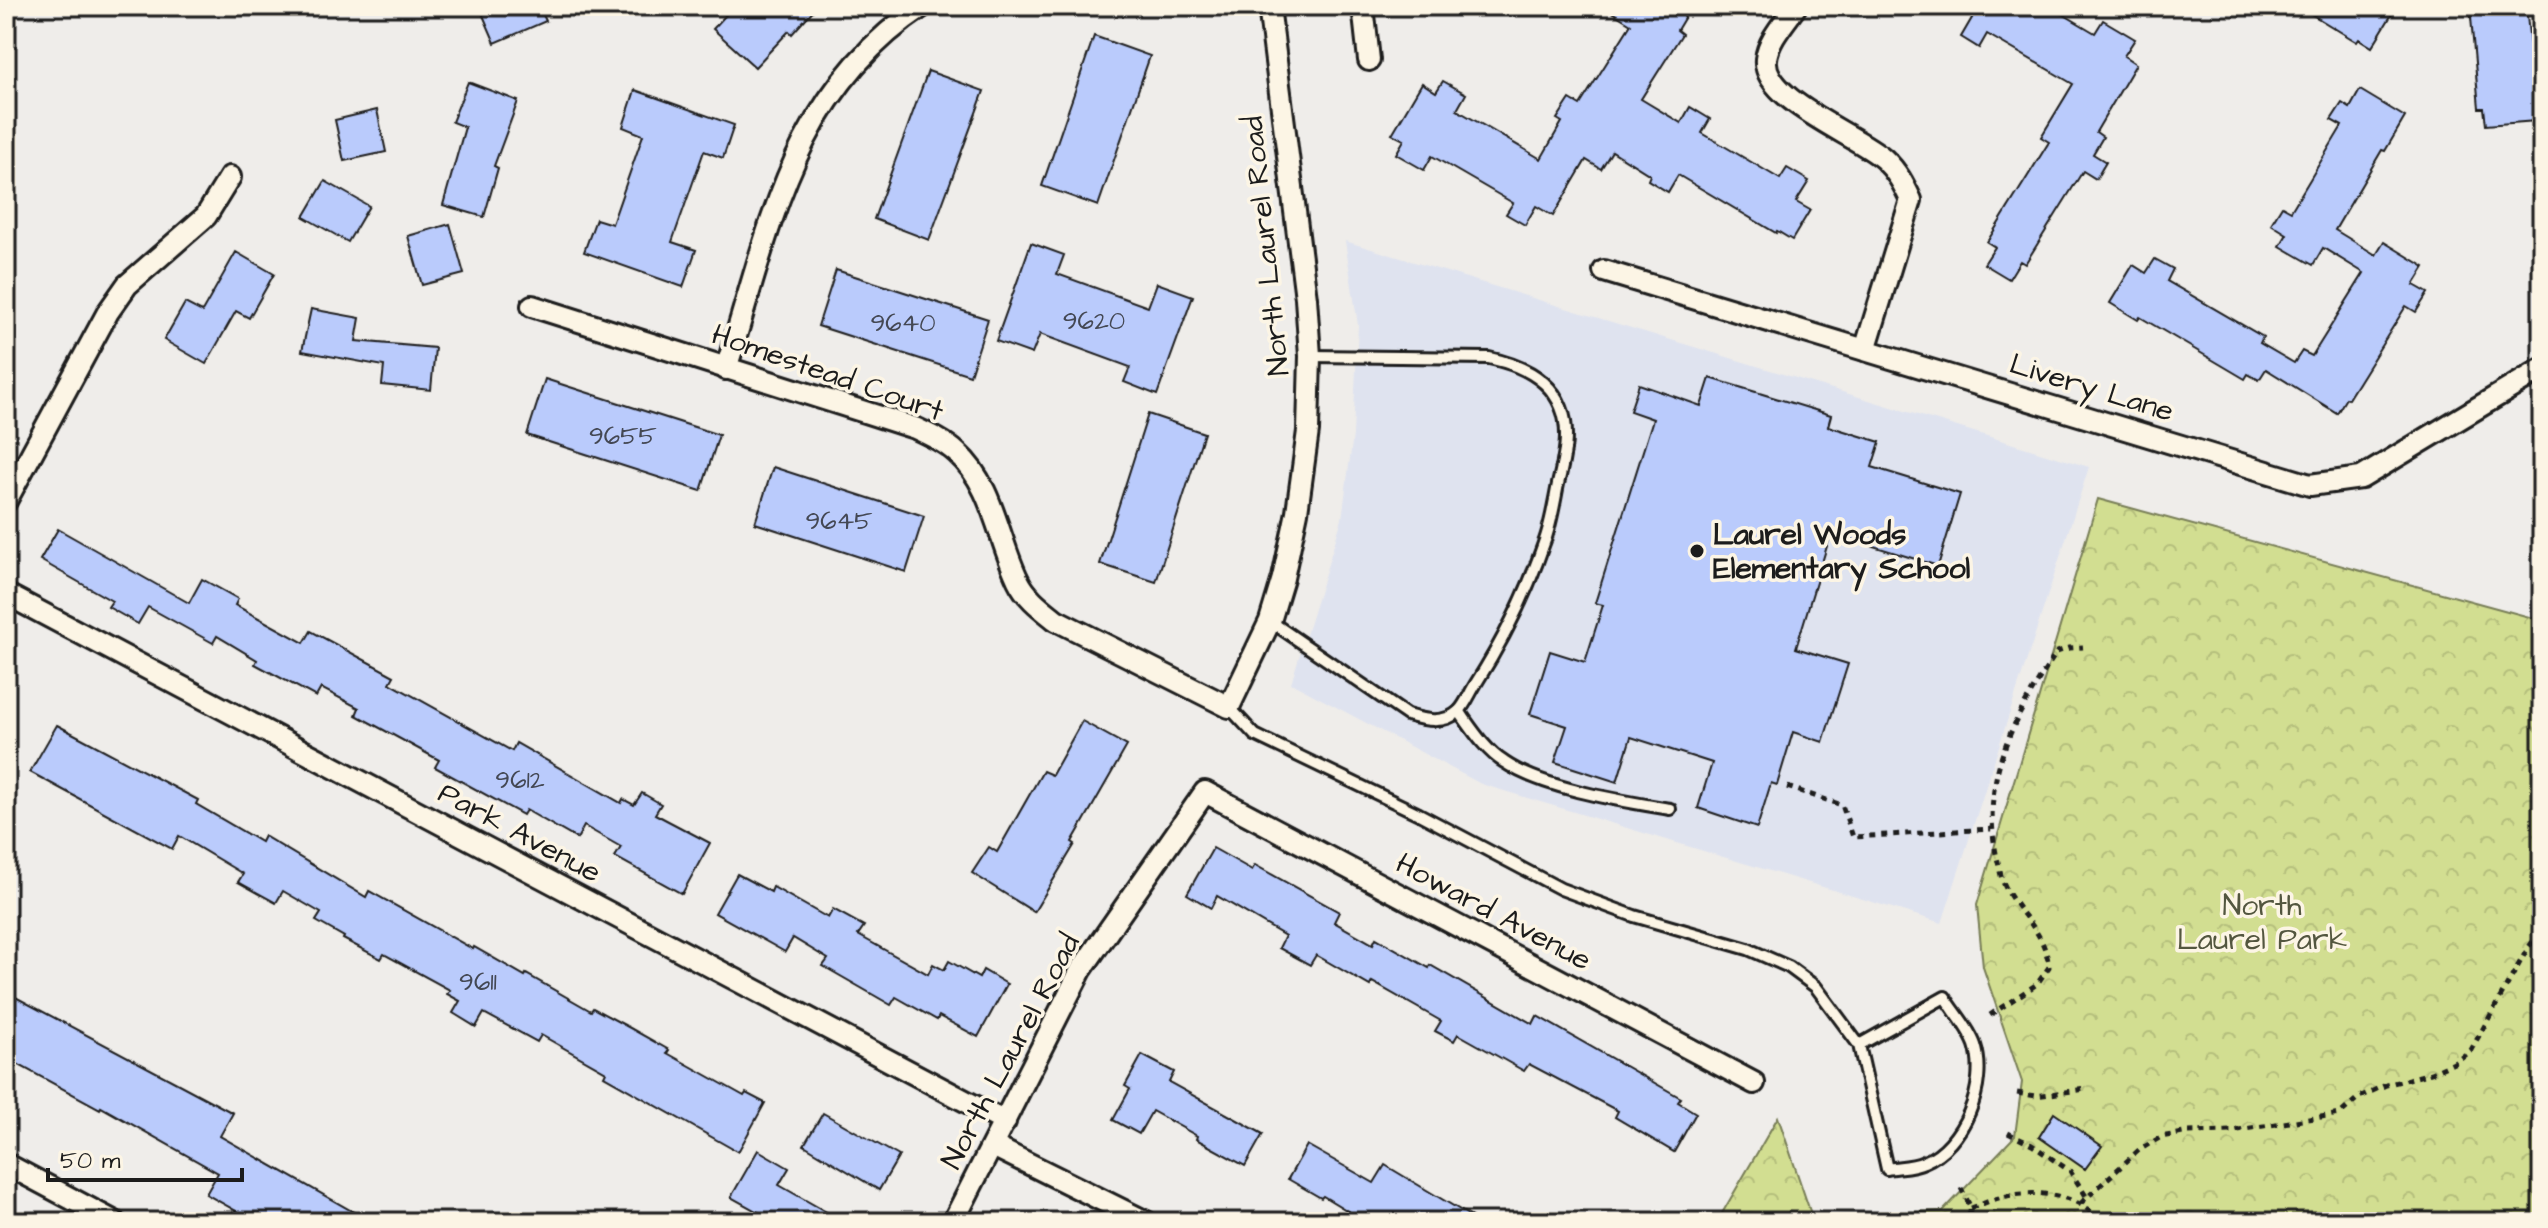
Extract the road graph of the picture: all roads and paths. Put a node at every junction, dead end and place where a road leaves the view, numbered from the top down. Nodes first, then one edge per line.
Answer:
1 (923, 6) edge
2 (1269, 6) edge
3 (1363, 6) edge
4 (1796, 6) edge
5 (1369, 60) dead end
6 (230, 177) dead end
7 (1604, 271) dead end
8 (532, 306) dead end
9 (1865, 350) junction
10 (1310, 356) junction
11 (726, 369) junction
12 (2542, 369) edge
13 (6, 501) edge
14 (6, 594) edge
15 (1270, 621) junction
16 (2083, 647) dead end
17 (1229, 707) junction
18 (1459, 711) junction
19 (1787, 787) dead end
20 (1205, 792) joint
21 (1670, 809) dead end
22 (1991, 829) junction
23 (2542, 930) edge
24 (1990, 1015) dead end
25 (1859, 1045) junction
26 (1754, 1083) dead end
27 (2086, 1089) dead end
28 (2017, 1093) dead end
29 (1005, 1122) junction
30 (2008, 1133) dead end
31 (993, 1146) junction
32 (6, 1164) edge
33 (1961, 1188) dead end
34 (2086, 1196) junction
35 (2081, 1203) junction
36 (1971, 1208) junction
37 (115, 1222) edge
38 (953, 1222) edge
39 (1146, 1222) edge
40 (1967, 1222) edge
41 (2099, 1222) edge

1 - 11 street
2 - 10 street, North Laurel Road
3 - 5 street
4 - 9 street
6 - 13 street
7 - 9 street, Livery Lane
8 - 11 street, Homestead Court
9 - 12 street, Livery Lane
10 - 15 street, North Laurel Road
10 - 18 lane
11 - 17 street, Homestead Court
14 - 29 street, Park Avenue
15 - 17 street, North Laurel Road
15 - 18 lane
16 - 22 path
17 - 25 lane
18 - 21 lane
19 - 22 path
20 - 26 street, Howard Avenue
20 - 29 street, North Laurel Road
22 - 24 path
23 - 34 path
25 - 25 lane
27 - 28 path
29 - 31 street, North Laurel Road
30 - 34 path
31 - 38 street, North Laurel Road
31 - 39 street
32 - 37 street
33 - 36 path
34 - 35 path
35 - 36 path
35 - 41 path
36 - 40 path

